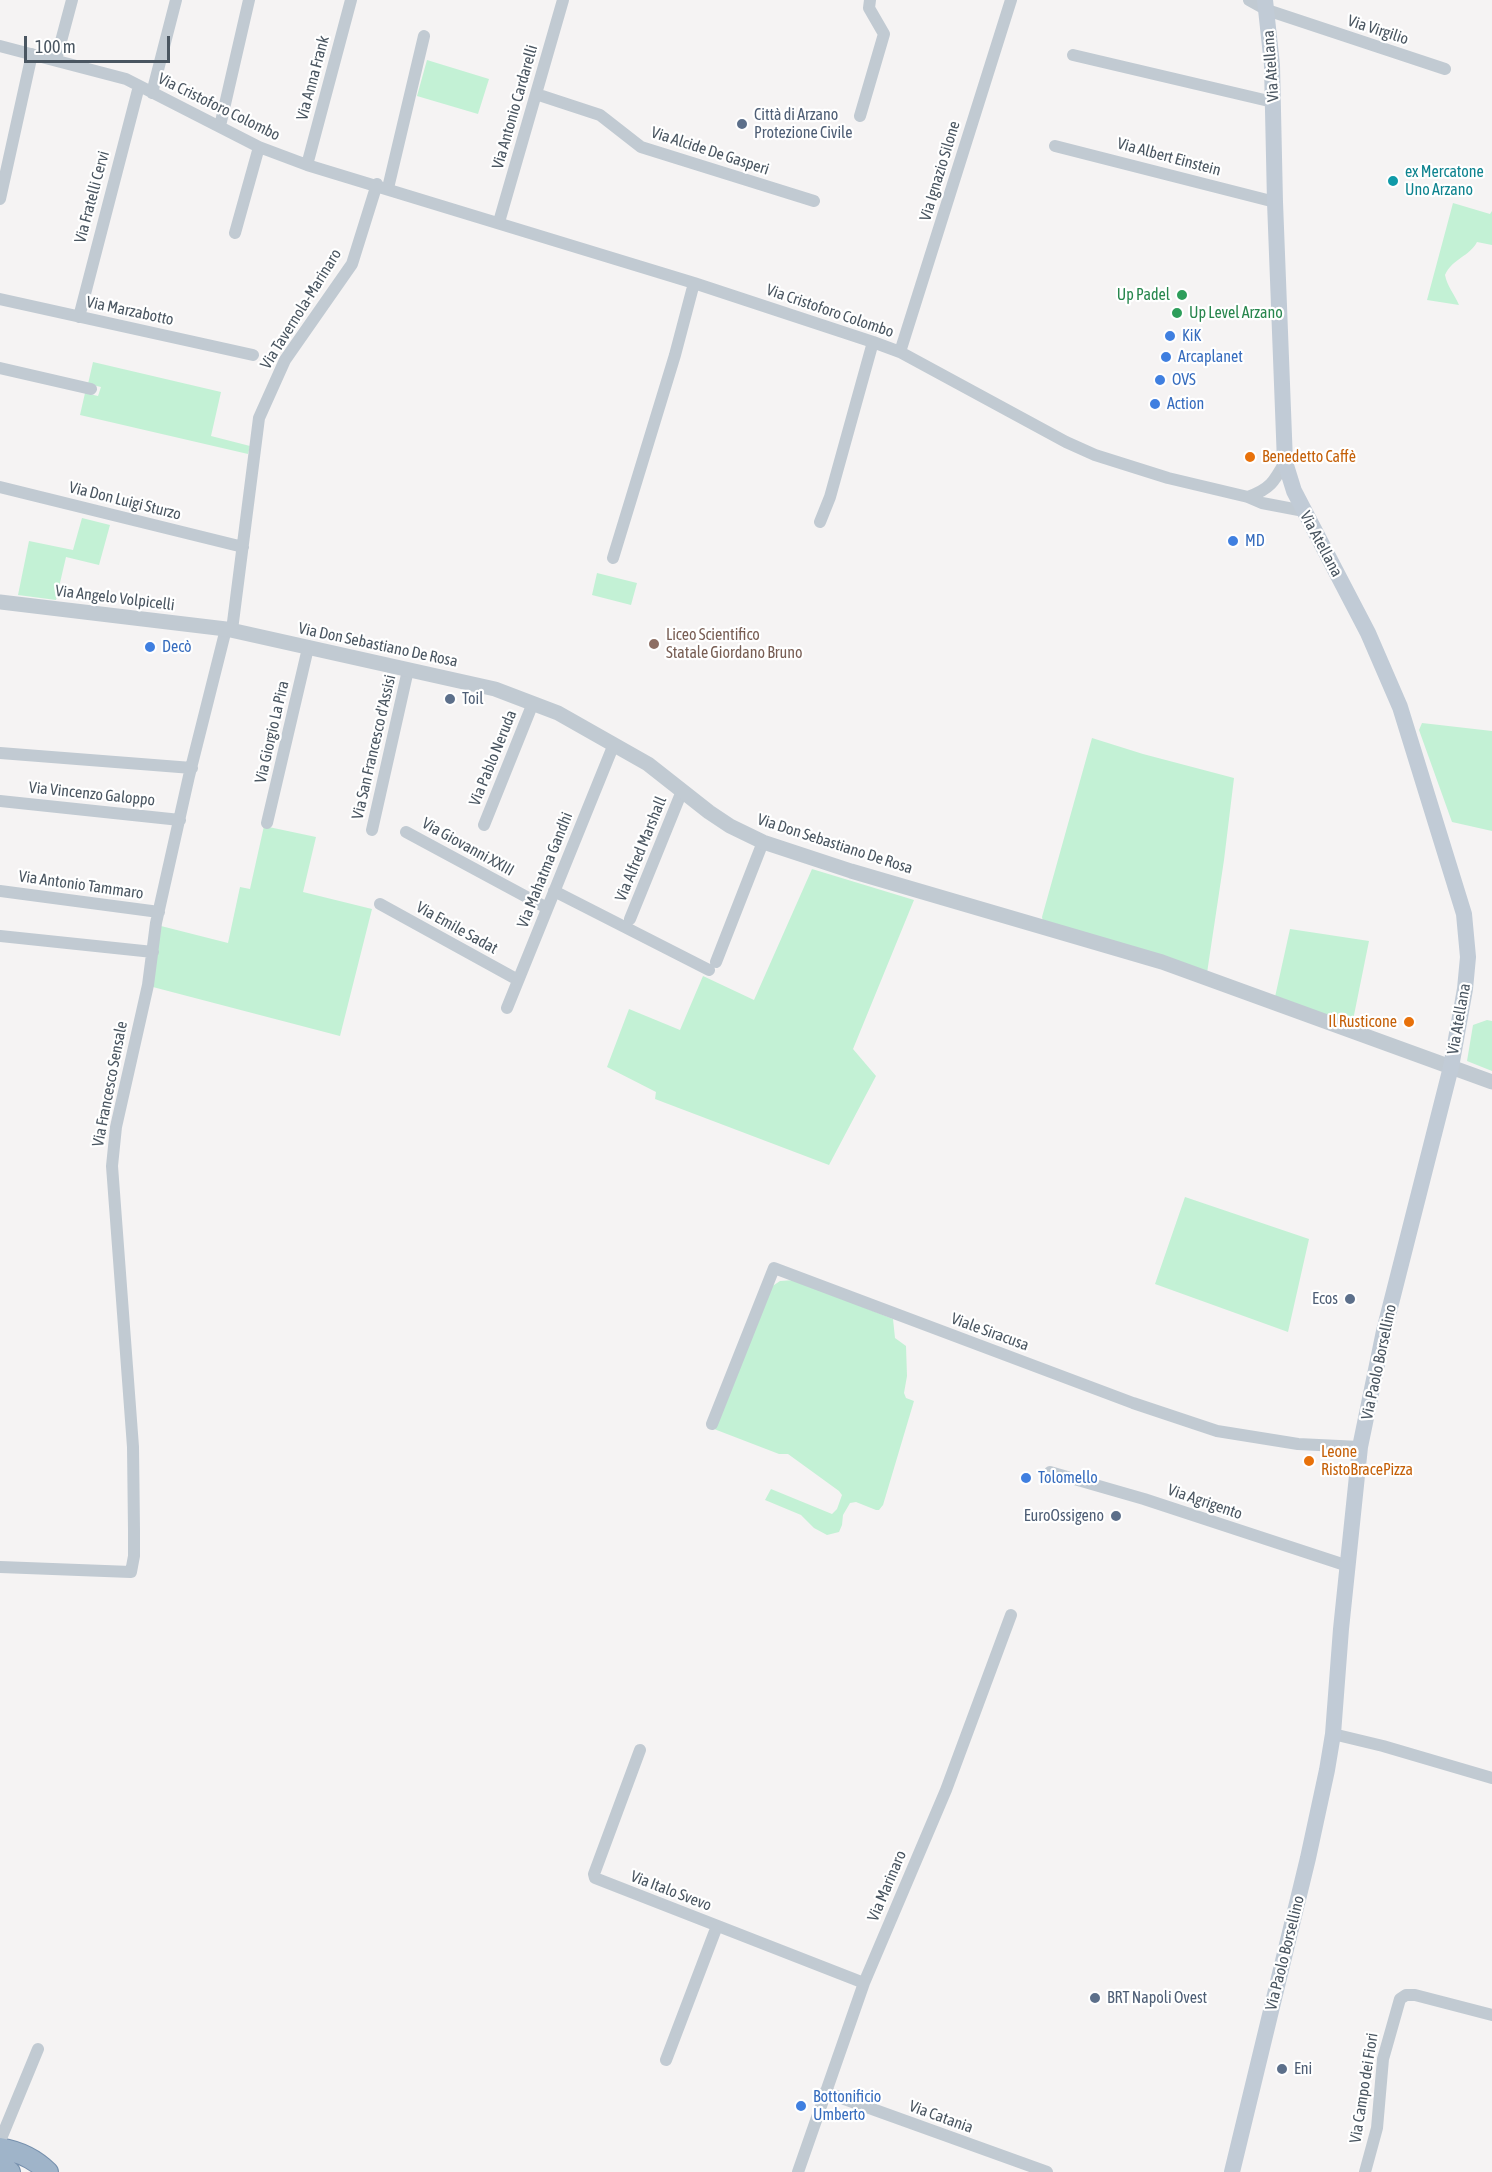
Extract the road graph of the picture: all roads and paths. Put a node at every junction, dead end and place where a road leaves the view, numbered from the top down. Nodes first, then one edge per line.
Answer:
1 (72, 0) edge
2 (176, 0) edge
3 (249, 0) edge
4 (351, 0) edge
5 (562, 0) edge
6 (870, 0) edge
7 (1011, 0) edge
8 (1249, 0) edge
9 (1266, 5) edge
10 (424, 36) dead end
11 (0, 46) edge
12 (32, 54) junction
13 (1073, 55) dead end
14 (56, 60) junction
15 (1445, 69) dead end
16 (139, 86) junction
17 (152, 93) junction
18 (536, 94) junction
19 (1273, 102) junction
20 (860, 116) dead end
21 (220, 126) junction
22 (1055, 146) dead end
23 (259, 147) junction
24 (307, 165) junction
25 (382, 186) junction
26 (0, 200) edge
27 (814, 201) dead end
28 (1275, 202) junction
29 (499, 222) junction
30 (235, 233) dead end
31 (694, 283) junction
32 (0, 299) edge
33 (79, 316) junction
34 (873, 342) junction
35 (900, 352) junction
36 (253, 355) dead end
37 (0, 368) edge
38 (91, 389) dead end
39 (1285, 462) junction
40 (0, 487) edge
41 (1248, 497) junction
42 (1304, 512) junction
43 (820, 522) dead end
44 (243, 547) junction
45 (613, 558) dead end
46 (0, 602) edge
47 (229, 630) junction
48 (308, 648) junction
49 (408, 670) junction
50 (533, 703) junction
51 (614, 744) junction
52 (0, 753) edge
53 (192, 768) junction
54 (682, 791) junction
55 (0, 801) edge
56 (180, 820) junction
57 (267, 823) dead end
58 (484, 825) dead end
59 (372, 830) dead end
60 (406, 832) dead end
61 (763, 842) junction
62 (0, 891) edge
63 (554, 891) junction
64 (380, 904) dead end
65 (547, 909) junction
66 (159, 912) junction
67 (630, 920) dead end
68 (0, 936) edge
69 (153, 952) junction
70 (518, 980) junction
71 (507, 1008) dead end
72 (1451, 1067) junction
73 (1492, 1082) edge
74 (712, 1424) dead end
75 (1360, 1447) junction
76 (1050, 1472) dead end
77 (1348, 1566) junction
78 (0, 1567) edge
79 (1011, 1615) dead end
80 (1333, 1734) junction
81 (640, 1750) dead end
82 (1491, 1778) edge
83 (717, 1926) junction
84 (864, 1983) junction
85 (1492, 2015) edge
86 (38, 2049) dead end
87 (666, 2060) dead end
88 (825, 2092) junction
89 (0, 2141) edge
90 (0, 2148) edge
91 (0, 2164) edge
92 (10, 2172) edge
93 (48, 2172) edge
94 (798, 2172) edge
95 (1047, 2172) edge
96 (1232, 2172) edge
97 (1365, 2172) edge

1 - 14 street
2 - 17 street
3 - 21 street
4 - 24 street, Via Anna Frank
5 - 18 street, Via Antonio Cardarelli
6 - 20 street
7 - 35 street, Via Ignazio Silone
8 - 9 street, Via Virgilio
9 - 15 street, Via Virgilio
9 - 19 main road, Via Atellana
10 - 25 street
11 - 12 street, Via Cristoforo Colombo
12 - 14 street, Via Cristoforo Colombo
12 - 26 street
13 - 19 street
14 - 16 street, Via Cristoforo Colombo
16 - 17 street, Via Cristoforo Colombo
16 - 33 street, Via Fratelli Cervi
17 - 21 street, Via Cristoforo Colombo
18 - 27 street, Via Alcide De Gasperi
18 - 29 street, Via Antonio Cardarelli
19 - 28 main road, Via Atellana
21 - 23 street, Via Cristoforo Colombo
22 - 28 street, Via Albert Einstein
23 - 24 street, Via Cristoforo Colombo
23 - 30 street
24 - 25 street, Via Cristoforo Colombo
25 - 29 street, Via Cristoforo Colombo
25 - 44 street, Via Tavernola-Marinaro
28 - 39 main road, Via Atellana
29 - 31 street, Via Cristoforo Colombo
31 - 34 street, Via Cristoforo Colombo
31 - 45 street
32 - 33 street, Via Marzabotto
33 - 36 street, Via Marzabotto
34 - 35 street, Via Cristoforo Colombo
34 - 43 street
35 - 41 street, Via Cristoforo Colombo
37 - 38 street
39 - 41 street
39 - 42 main road, Via Atellana
40 - 44 street, Via Don Luigi Sturzo
41 - 42 street, Via Cristoforo Colombo
42 - 72 main road, Via Atellana
44 - 47 street, Via Tavernola-Marinaro
46 - 47 street, Via Angelo Volpicelli
47 - 48 street, Via Don Sebastiano De Rosa
47 - 53 street, Via Francesco Sensale
48 - 49 street, Via Don Sebastiano De Rosa
48 - 57 street, Via Giorgio La Pira
49 - 50 street, Via Don Sebastiano De Rosa
49 - 59 street, Via San Francesco d'Assisi
50 - 51 street, Via Don Sebastiano De Rosa
50 - 58 street, Via Pablo Neruda
51 - 54 street, Via Don Sebastiano De Rosa
51 - 63 street, Via Mahatma Gandhi
52 - 53 street
53 - 56 street, Via Francesco Sensale
54 - 61 street, Via Don Sebastiano De Rosa
54 - 67 street, Via Alfred Marshall
55 - 56 street, Via Vincenzo Galoppo
56 - 66 street, Via Francesco Sensale
60 - 65 street, Via Giovanni XXIII
61 - 63 street
61 - 72 street, Via Don Sebastiano De Rosa
62 - 66 street, Via Antonio Tammaro
63 - 65 street, Via Mahatma Gandhi
64 - 70 street, Via Emile Sadat
65 - 70 street, Via Mahatma Gandhi
66 - 69 street, Via Francesco Sensale
68 - 69 street
69 - 78 street, Via Francesco Sensale
70 - 71 street, Via Mahatma Gandhi
72 - 73 street, Via Don Sebastiano De Rosa
72 - 75 main road, Via Paolo Borsellino
74 - 75 street, Viale Siracusa
75 - 77 main road, Via Paolo Borsellino
76 - 77 street, Via Agrigento
77 - 80 main road, Via Paolo Borsellino
79 - 84 street, Via Marinaro
80 - 82 street
80 - 96 main road, Via Paolo Borsellino
81 - 83 street, Via Italo Svevo
83 - 84 street, Via Italo Svevo
83 - 87 street
84 - 88 street, Via Marinaro
85 - 97 street, Via Campo dei Fiori
86 - 89 street
88 - 94 street, Via Marinaro
88 - 95 street, Via Catania
90 - 93 highway
91 - 92 highway

